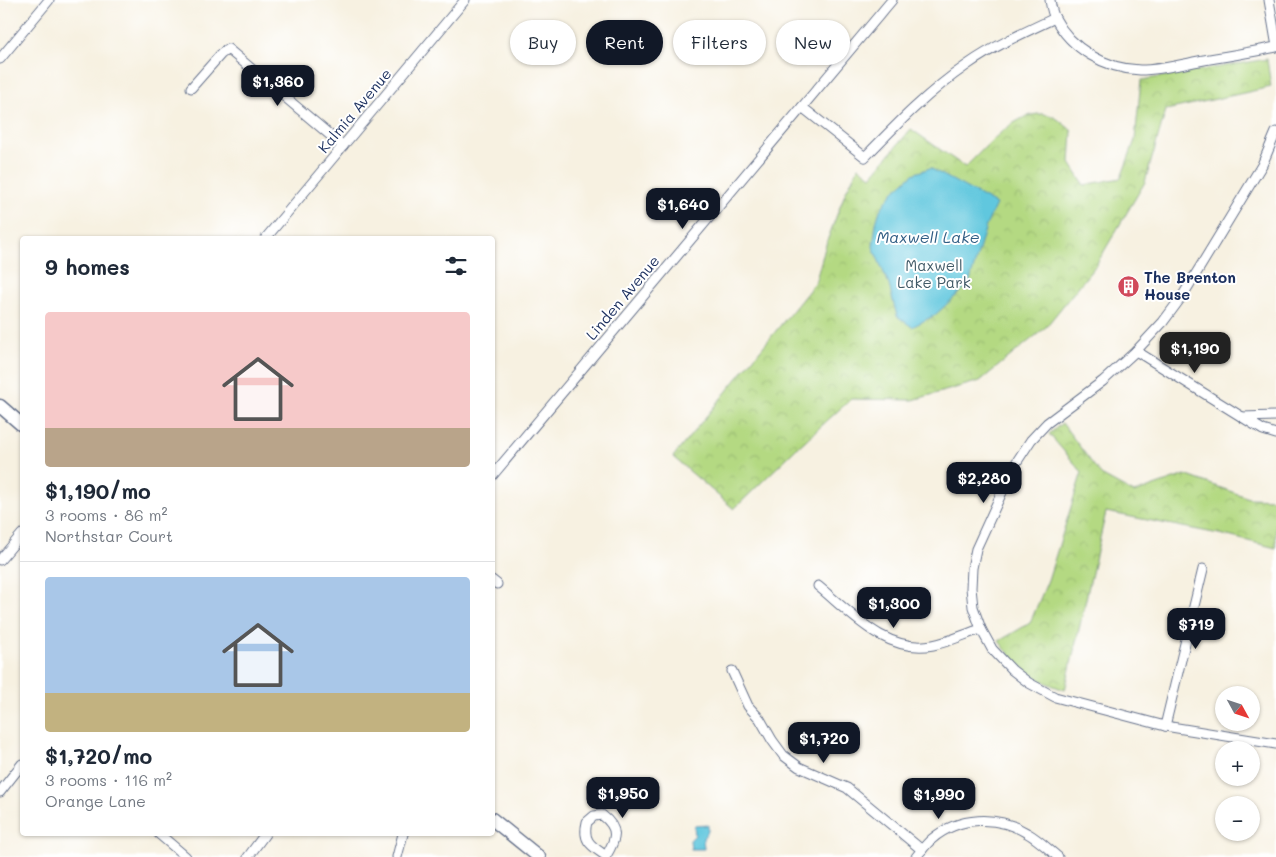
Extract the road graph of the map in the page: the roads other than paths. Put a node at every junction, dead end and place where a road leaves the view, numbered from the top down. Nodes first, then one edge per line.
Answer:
1 (49, 0) edge
2 (465, 0) edge
3 (892, 0) edge
4 (1050, 0) edge
5 (1269, 0) edge
6 (1054, 18) junction
7 (1276, 41) edge
8 (1276, 47) edge
9 (0, 59) edge
10 (191, 88) dead end
11 (802, 107) junction
12 (1276, 132) edge
13 (343, 146) junction
14 (268, 236) edge
15 (1136, 351) junction
16 (0, 406) edge
17 (1276, 416) edge
18 (1242, 417) junction
19 (20, 423) edge
20 (1276, 434) edge
21 (495, 472) edge
22 (20, 536) edge
23 (0, 560) edge
24 (1203, 569) dead end
25 (818, 586) dead end
26 (981, 629) junction
27 (732, 671) dead end
28 (1165, 726) junction
29 (1276, 744) edge
30 (20, 767) edge
31 (0, 792) edge
32 (495, 821) edge
33 (161, 836) edge
34 (264, 836) edge
35 (402, 836) edge
36 (919, 854) edge
37 (186, 857) edge
38 (248, 857) edge
39 (397, 857) edge
40 (539, 857) edge
41 (1058, 857) edge

1 - 9 street
2 - 13 street, Kalmia Avenue
3 - 11 street, Linden Avenue
4 - 6 street
5 - 7 street
6 - 8 street
6 - 11 street
10 - 13 street
11 - 21 street, Linden Avenue
12 - 15 street
13 - 14 street, Kalmia Avenue
15 - 18 street
15 - 26 street
16 - 19 main road
17 - 18 street
18 - 20 street
22 - 23 street
24 - 28 street
25 - 26 street
26 - 28 street
27 - 36 street
28 - 29 street
30 - 31 street
32 - 40 main road
33 - 37 street
34 - 38 street
35 - 39 street
36 - 41 street

